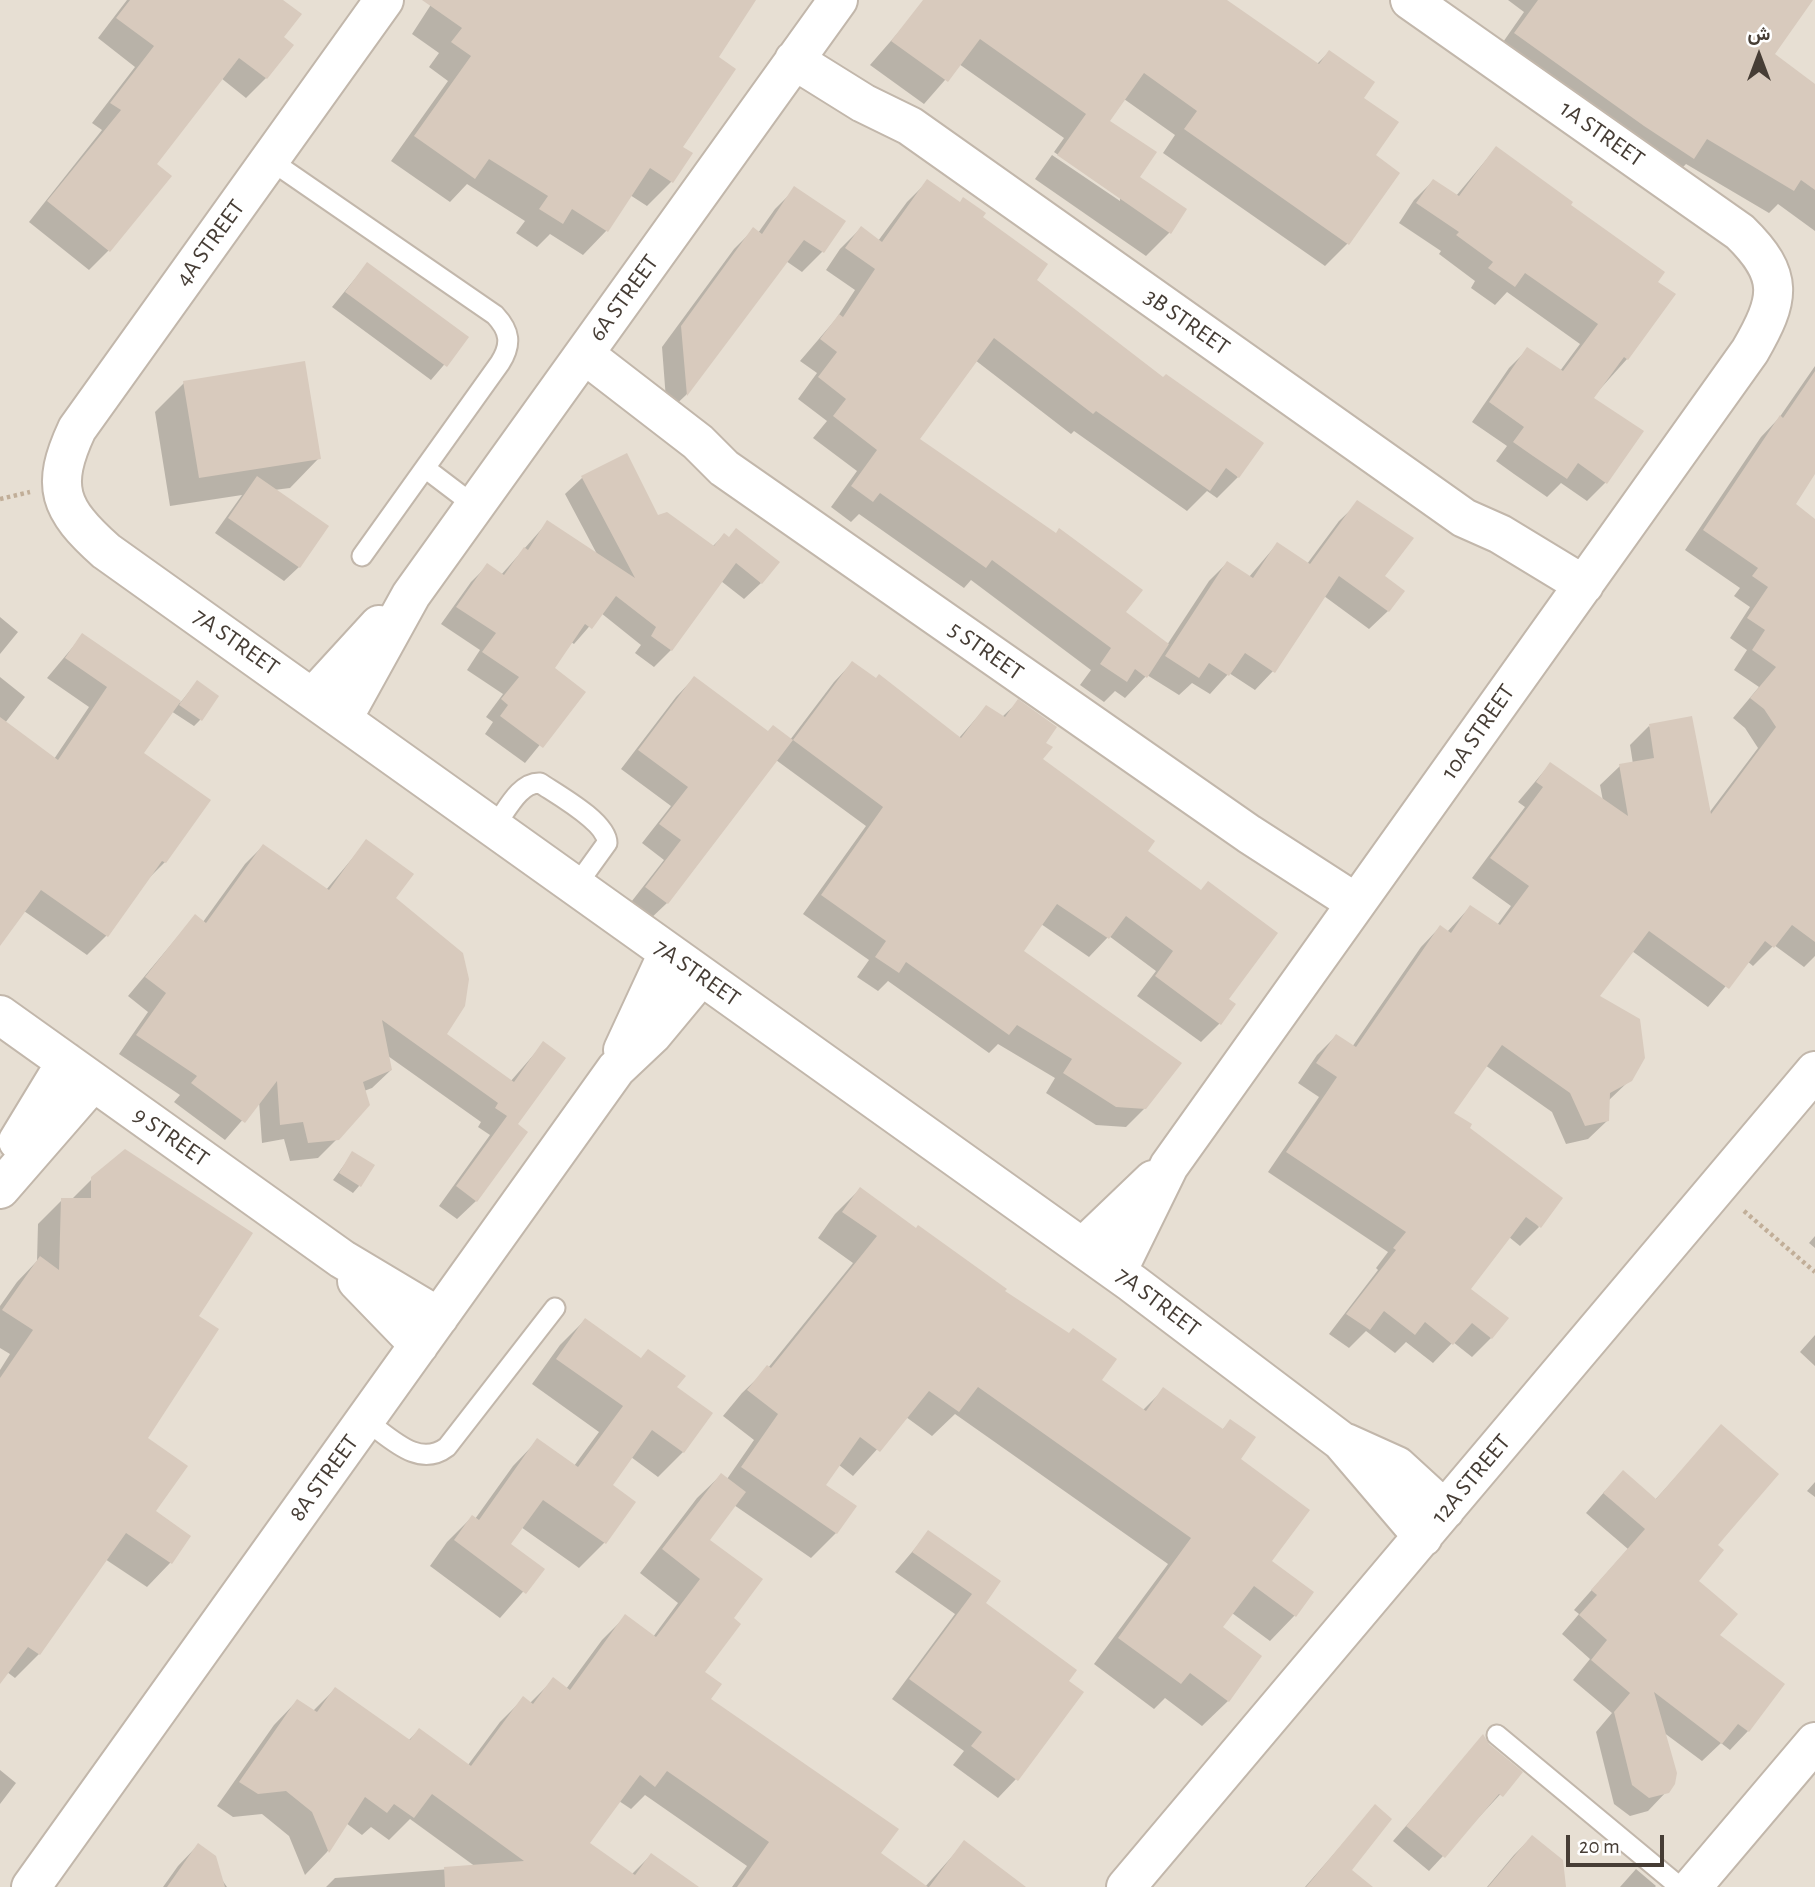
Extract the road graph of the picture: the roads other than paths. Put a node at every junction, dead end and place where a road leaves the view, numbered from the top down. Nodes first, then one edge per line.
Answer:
1 (384, 0) edge
2 (838, 0) edge
3 (1410, 0) edge
4 (803, 49) junction
5 (270, 160) junction
6 (1774, 285) joint
7 (575, 366) junction
8 (425, 468) junction
9 (62, 497) joint
10 (475, 506) junction
11 (362, 556) dead end
12 (1576, 596) junction
13 (328, 708) junction
14 (494, 827) junction
15 (576, 886) junction
16 (1346, 918) junction
17 (668, 953) junction
18 (701, 976) junction
19 (0, 1015) edge
20 (616, 1069) junction
21 (1815, 1071) edge
22 (80, 1072) junction
23 (1166, 1171) junction
24 (0, 1173) edge
25 (0, 1189) edge
26 (1083, 1247) junction
27 (1117, 1272) junction
28 (555, 1308) dead end
29 (429, 1331) junction
30 (365, 1420) junction
31 (1434, 1523) junction
32 (1497, 1735) dead end
33 (1815, 1742) edge
34 (31, 1887) edge
35 (1126, 1887) edge
36 (1680, 1887) edge
37 (1692, 1887) edge

1 - 5 street, 4A STREET
2 - 4 street, 6A STREET
3 - 6 street, 1A STREET
4 - 7 street, 6A STREET
4 - 12 street, 3B STREET
5 - 8 lane
5 - 9 street, 4A STREET
6 - 12 street, 10A STREET
7 - 10 street, 6A STREET
7 - 16 street, 5 STREET
8 - 10 lane
8 - 11 lane
9 - 13 street, 7A STREET
10 - 13 street, 6A STREET
12 - 16 street, 10A STREET
13 - 14 street, 7A STREET
14 - 15 street, 7A STREET
14 - 15 lane
15 - 17 street, 7A STREET
16 - 23 street, 10A STREET
17 - 18 street, 7A STREET
17 - 20 street, 8A STREET
18 - 20 street, 8A STREET
18 - 26 street, 7A STREET
19 - 22 street, 9 STREET
20 - 29 street, 8A STREET
21 - 31 street, 12A STREET
22 - 24 street
22 - 25 street
22 - 29 street, 9 STREET
23 - 26 street, 10A STREET
23 - 27 street, 10A STREET
26 - 27 street, 7A STREET
27 - 31 street, 7A STREET
28 - 30 lane
29 - 30 street, 8A STREET
30 - 34 street, 8A STREET
31 - 35 street, 12A STREET
32 - 36 lane
33 - 37 street

